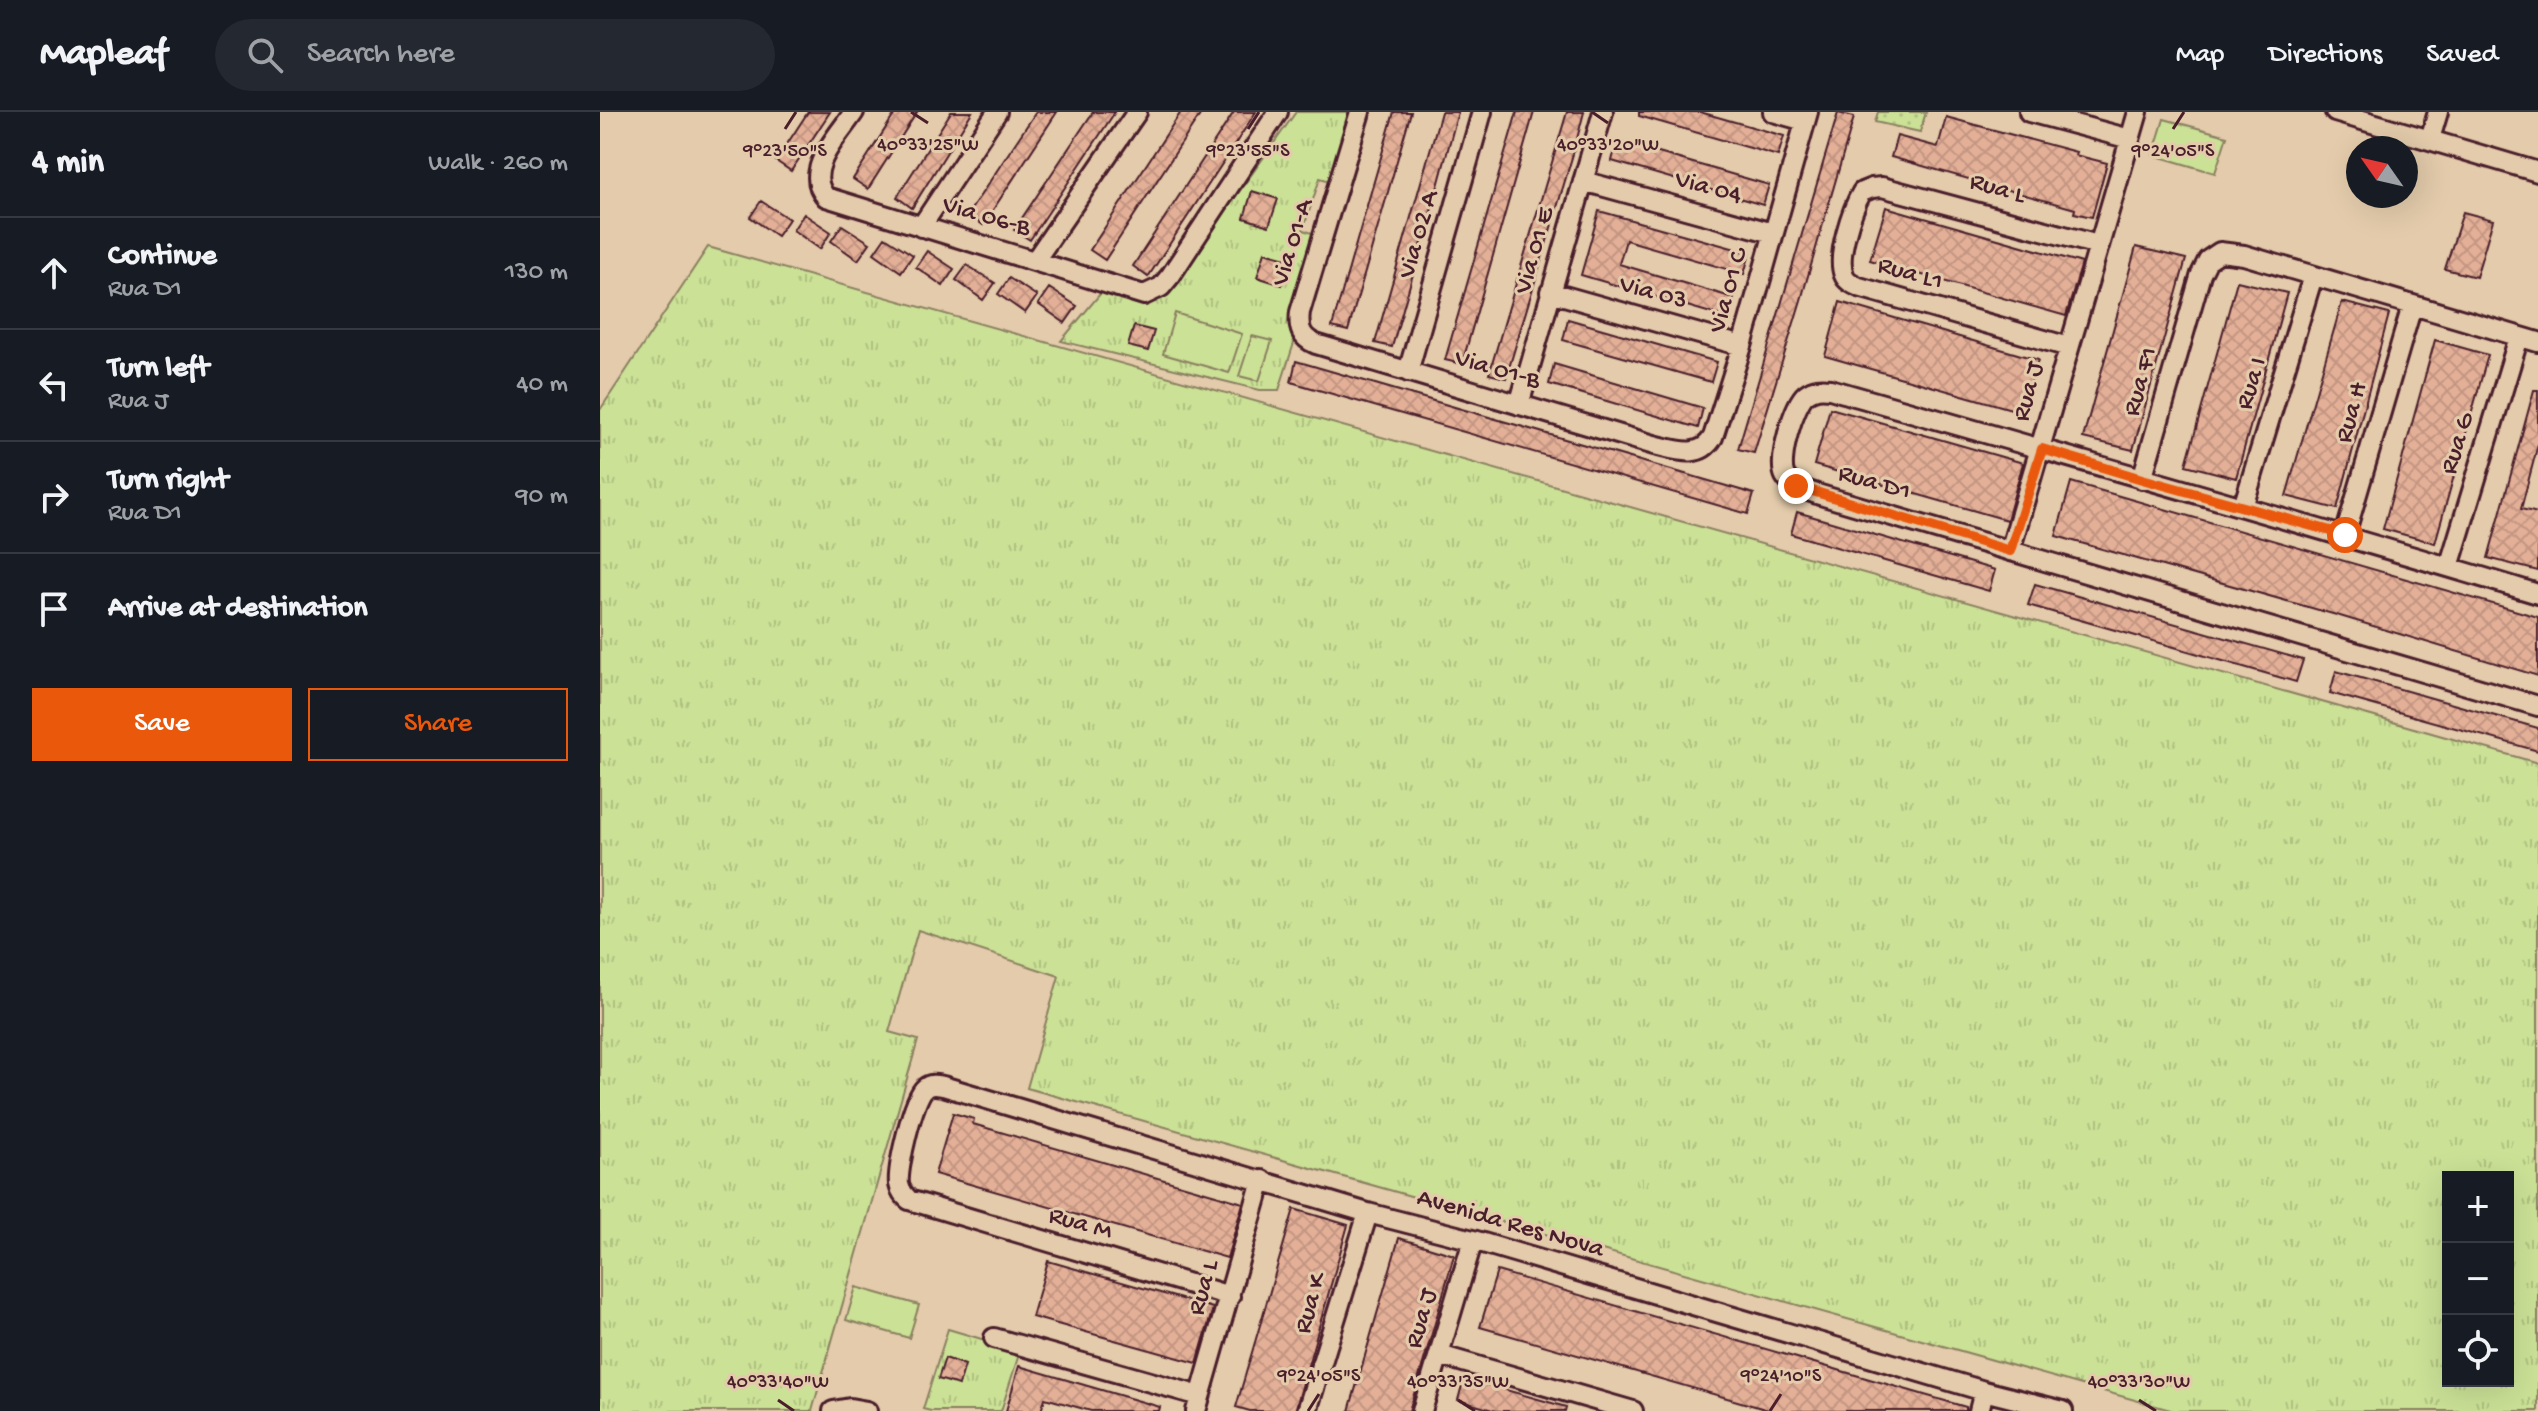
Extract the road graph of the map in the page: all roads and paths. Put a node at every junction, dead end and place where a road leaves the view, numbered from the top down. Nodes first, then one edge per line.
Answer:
1 (854, 112) edge
2 (997, 112) edge
3 (1137, 112) edge
4 (1278, 112) edge
5 (1360, 112) edge
6 (1482, 112) edge
7 (1603, 112) edge
8 (1773, 112) edge
9 (2029, 112) edge
10 (2138, 112) edge
11 (2335, 112) edge
12 (2430, 114) edge
13 (1807, 117) edge
14 (2130, 139) junction
15 (2430, 139) junction
16 (2538, 172) edge
17 (1583, 181) junction
18 (1882, 187) joint
19 (921, 227) junction
20 (1773, 233) junction
21 (2098, 245) junction
22 (1036, 259) junction
23 (2313, 276) junction
24 (1550, 292) junction
25 (2412, 306) junction
26 (2519, 337) junction
27 (1307, 341) joint
28 (2538, 342) edge
29 (1742, 346) junction
30 (2069, 347) junction
31 (1408, 372) junction
32 (1519, 405) junction
33 (1672, 449) joint
34 (2042, 449) junction
35 (2142, 479) junction
36 (2243, 507) junction
37 (2345, 535) junction
38 (2010, 551) junction
39 (2449, 567) junction
40 (2538, 594) edge
41 (2538, 706) edge
42 (1262, 1180) junction
43 (915, 1203) joint
44 (1368, 1213) junction
45 (1473, 1240) junction
46 (1230, 1296) junction
47 (994, 1338) dead end
48 (1439, 1355) junction
49 (1984, 1391) junction
50 (1198, 1403) edge
51 (864, 1410) edge
52 (833, 1411) edge
53 (1307, 1411) edge
54 (1422, 1411) edge
55 (1633, 1411) edge
56 (1979, 1411) edge
57 (2063, 1411) edge

1 - 19 street, Via 06-B
2 - 19 street
3 - 22 street
4 - 22 street, Via 06-B
5 - 27 street, Via 01-A
6 - 31 street, Via 02 A
7 - 17 street, Via 01 E
8 - 13 street
9 - 14 street
10 - 14 street, Rua J
11 - 15 street
12 - 15 street
13 - 20 street, Via 01 C
14 - 21 street, Rua J
15 - 16 street
17 - 20 street, Via 04
17 - 24 street, Via 01 E
18 - 21 street, Rua L
18 - 30 street, Rua L1
19 - 22 street, Via 06-B
20 - 29 street, Via 01 C
21 - 30 street, Rua J
23 - 25 street
23 - 35 street, Rua F1
23 - 36 street, Rua I
24 - 29 street, Via 03
24 - 32 street, Via 01 E
25 - 26 street
25 - 37 street, Rua H
26 - 28 street
26 - 39 street, Rua G
27 - 31 street, Via 01-B
29 - 33 street, Via 01 C
30 - 34 street, Rua J
31 - 32 street, Via 01-B
32 - 33 street, Via 01-B
34 - 35 street, Rua D1
34 - 38 street, Rua J
34 - 38 street, Rua D1
35 - 36 street, Rua D1
36 - 37 street, Rua D1
37 - 39 street, Rua D1
38 - 41 street, Rua D1
39 - 40 street, Rua D1
42 - 43 street, Avenida Res Nova
42 - 44 street, Avenida Res Nova
42 - 46 street, Rua L
43 - 46 street, Rua M
44 - 45 street, Avenida Res Nova
44 - 53 street, Rua K
45 - 48 street, Rua J
45 - 49 street, Avenida Res Nova
46 - 50 street, Rua L
47 - 50 street
48 - 54 street, Rua J
48 - 55 street
49 - 56 street
49 - 57 street, Avenida Res Nova
51 - 52 street

